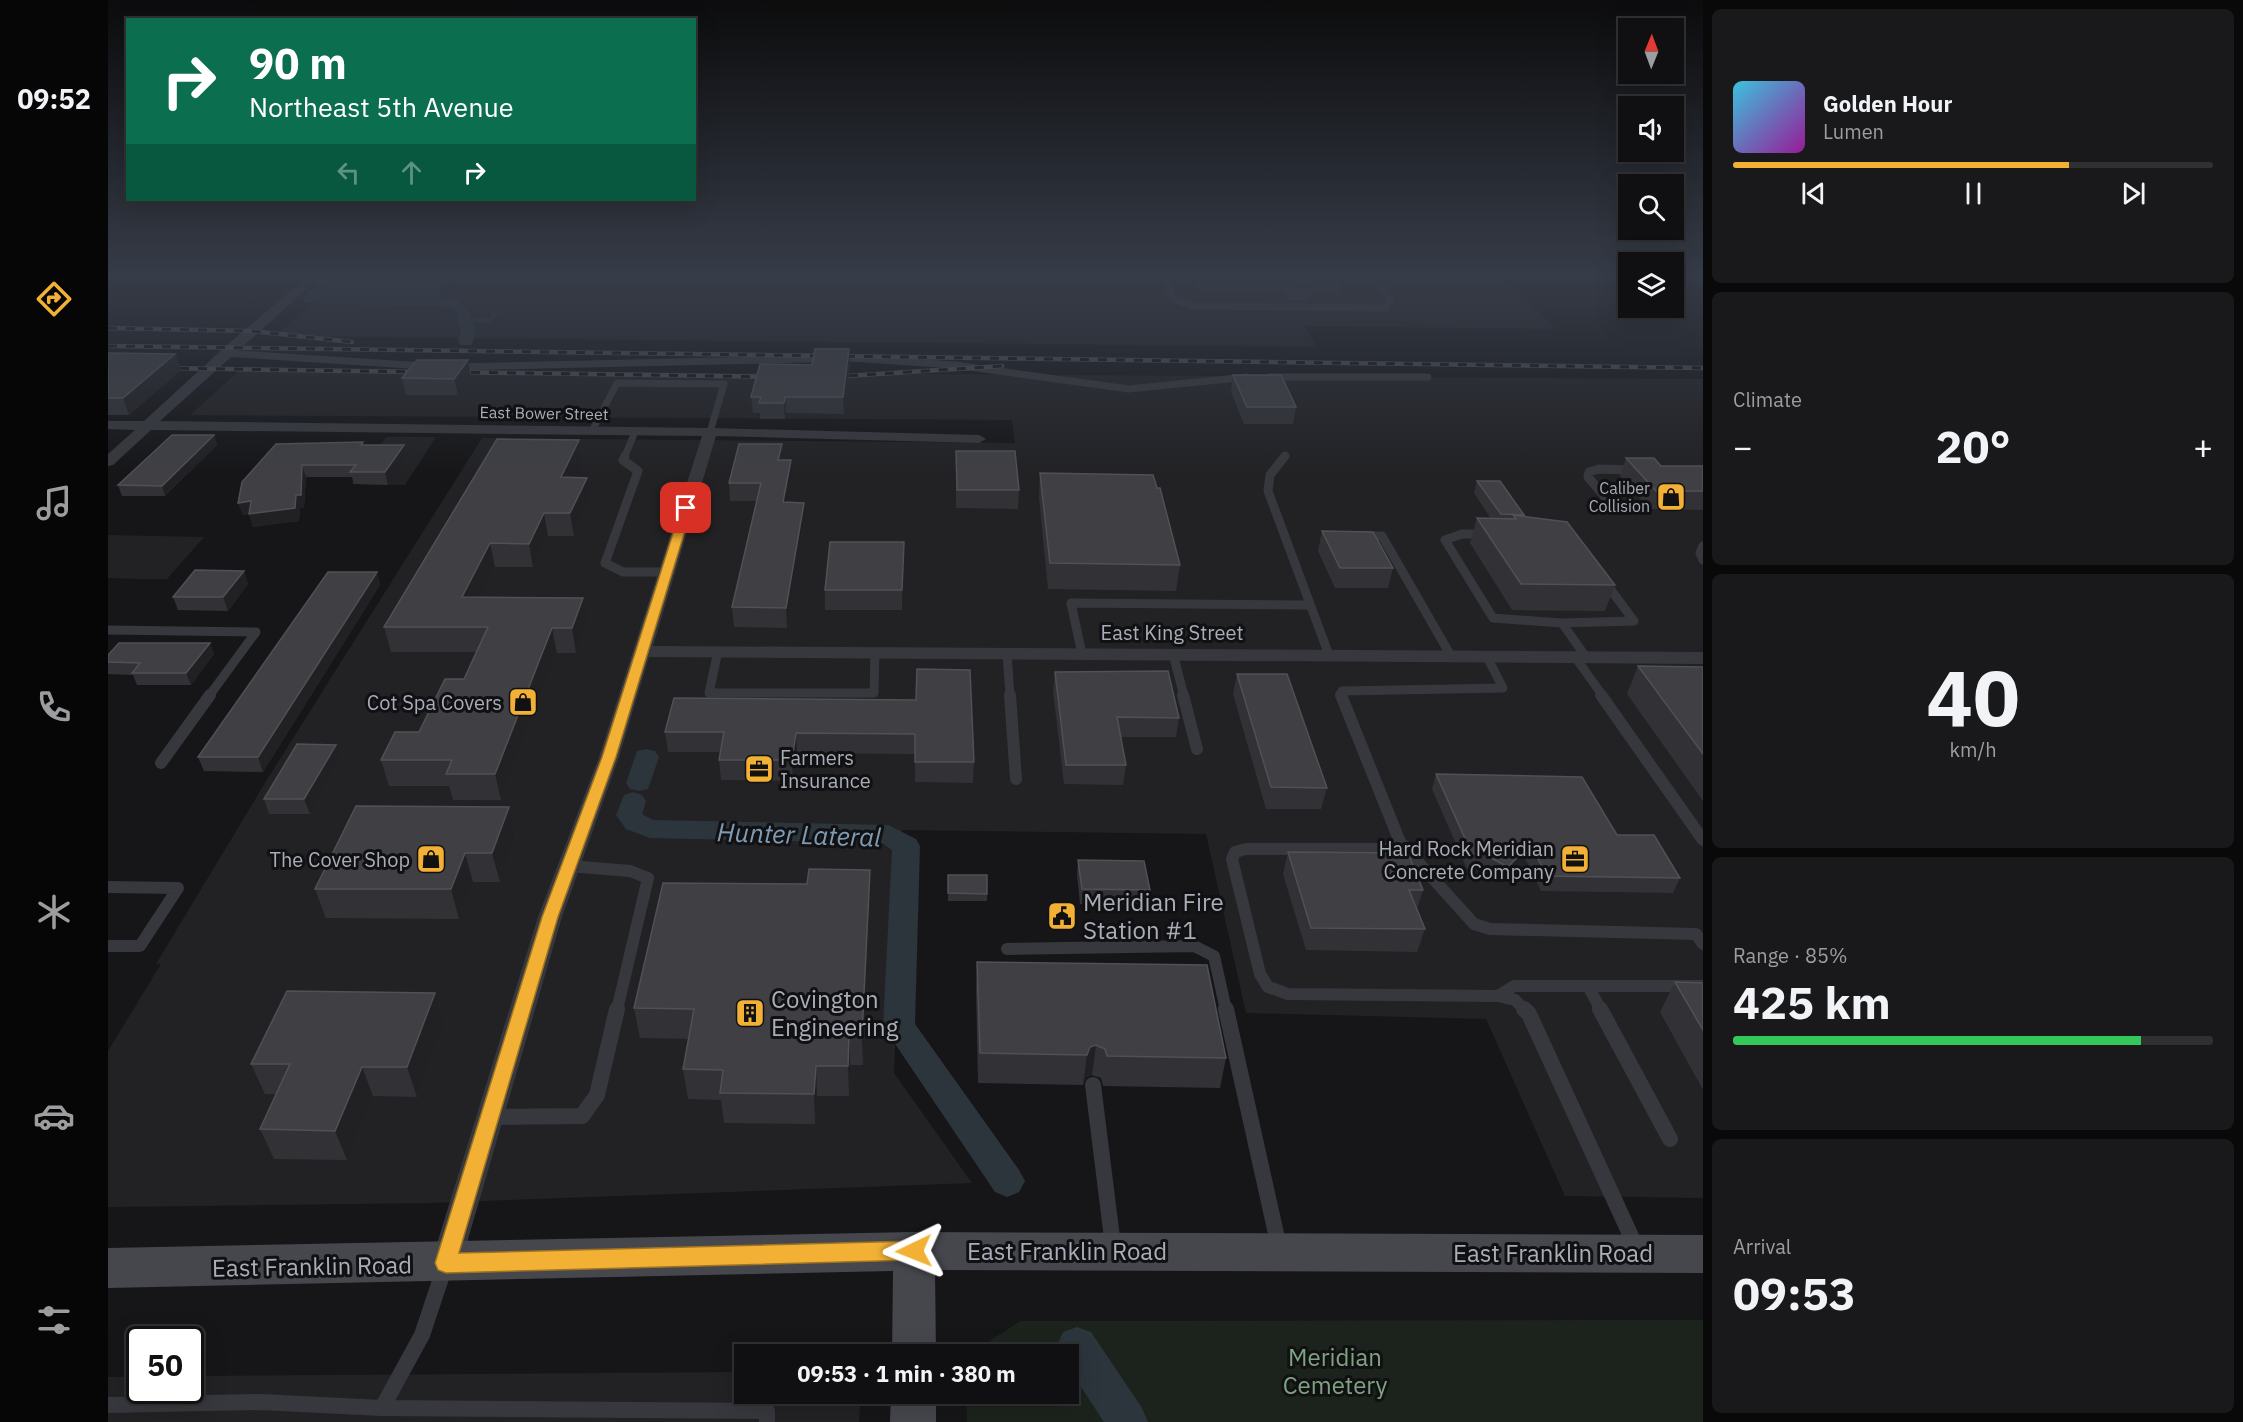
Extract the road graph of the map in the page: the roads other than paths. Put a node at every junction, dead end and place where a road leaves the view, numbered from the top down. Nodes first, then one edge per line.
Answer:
1 (237, 342) edge
2 (225, 353) junction
3 (433, 367) edge
4 (444, 367) edge
5 (1253, 377) edge
6 (1265, 377) edge
7 (1428, 377) dead end
8 (108, 425) edge
9 (147, 426) junction
10 (592, 431) junction
11 (635, 432) junction
12 (710, 432) junction
13 (979, 439) dead end
14 (1285, 456) dead end
15 (108, 462) edge
16 (1645, 470) edge
17 (1613, 506) dead end
18 (1496, 534) edge
19 (1348, 536) edge
20 (1703, 546) edge
21 (1703, 560) edge
22 (666, 572) junction
23 (1601, 577) edge
24 (1310, 605) junction
25 (1562, 622) junction
26 (108, 630) edge
27 (641, 651) junction
28 (718, 651) junction
29 (875, 652) junction
30 (1007, 653) junction
31 (1082, 654) junction
32 (1173, 654) junction
33 (1329, 656) junction
34 (1451, 656) junction
35 (1487, 657) junction
36 (1580, 657) junction
37 (1703, 658) edge
38 (1197, 749) dead end
39 (161, 763) dead end
40 (1016, 779) dead end
41 (1703, 840) edge
42 (1400, 842) junction
43 (569, 866) junction
44 (108, 887) edge
45 (1703, 944) edge
46 (108, 946) edge
47 (1007, 949) dead end
48 (1588, 986) junction
49 (1703, 986) edge
50 (1498, 996) junction
51 (1093, 1085) dead end
52 (490, 1117) junction
53 (1670, 1139) dead end
54 (1279, 1250) junction
55 (914, 1251) junction
56 (1114, 1251) junction
57 (1639, 1253) junction
58 (1703, 1254) edge
59 (446, 1263) junction
60 (108, 1268) edge
61 (914, 1344) edge
62 (914, 1404) edge
63 (108, 1405) edge
64 (382, 1408) junction
65 (766, 1422) edge
66 (913, 1422) edge

1 - 2 street
2 - 3 lane
2 - 9 street
4 - 5 lane
6 - 7 lane
8 - 9 street, East Bower Street
9 - 10 street, East Bower Street
9 - 15 street
10 - 11 street, East Bower Street
10 - 12 lane
11 - 12 street, East Bower Street
11 - 22 lane
12 - 13 street, East Bower Street
12 - 22 street
14 - 24 lane
16 - 17 lane
18 - 25 lane
19 - 34 lane
20 - 21 lane
22 - 27 street
23 - 25 lane
24 - 31 lane
24 - 33 lane
25 - 36 lane
26 - 39 lane
27 - 28 street, East King Street
27 - 43 street
28 - 29 street, East King Street
28 - 29 lane
29 - 30 street, East King Street
30 - 31 street, East King Street
30 - 40 lane
31 - 32 street, East King Street
32 - 33 street, East King Street
32 - 38 lane
33 - 34 street, East King Street
34 - 35 street, East King Street
35 - 36 street, East King Street
35 - 42 lane
36 - 37 street, East King Street
36 - 41 lane
42 - 45 lane
42 - 50 lane
43 - 52 street
43 - 52 lane
44 - 46 lane
47 - 54 lane
48 - 49 lane
48 - 50 lane
48 - 53 lane
50 - 57 lane
51 - 56 lane
52 - 59 street
54 - 56 main road, East Franklin Road
54 - 57 main road, East Franklin Road
55 - 56 main road, East Franklin Road
55 - 59 main road, East Franklin Road
55 - 61 main road
57 - 58 main road, East Franklin Road
59 - 60 main road, East Franklin Road
59 - 64 lane
62 - 66 main road
63 - 64 lane
64 - 65 lane

